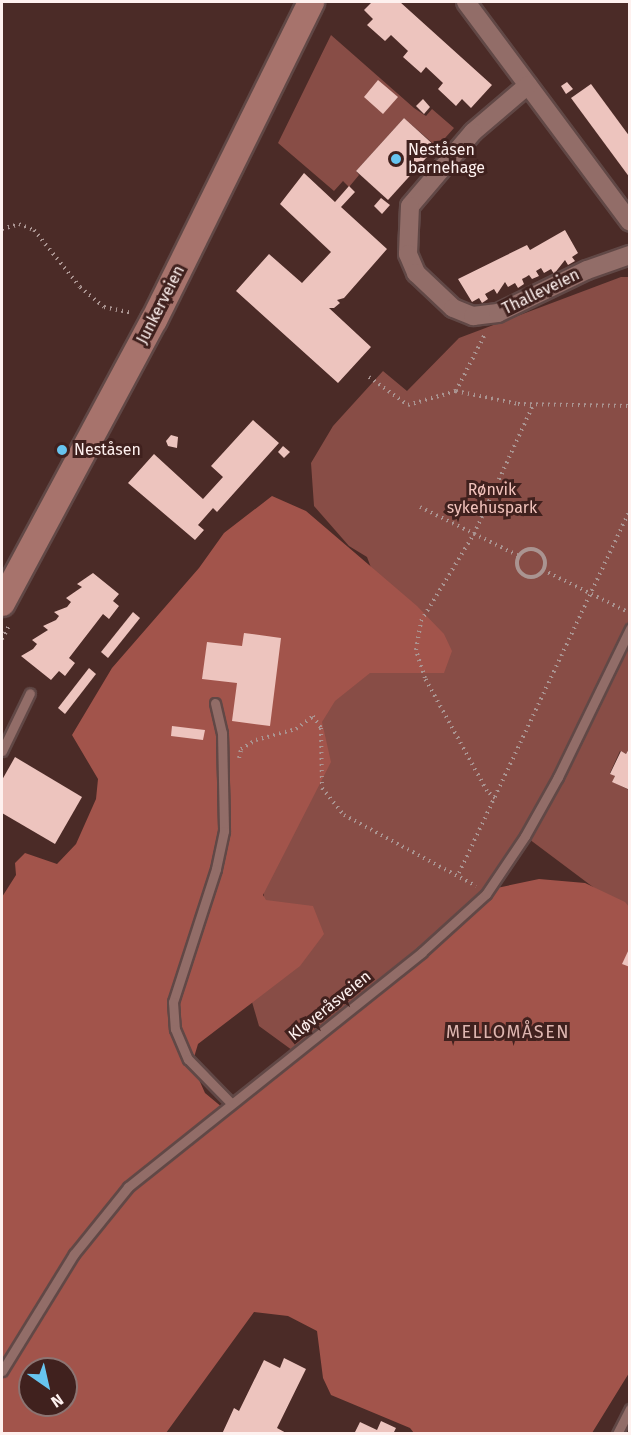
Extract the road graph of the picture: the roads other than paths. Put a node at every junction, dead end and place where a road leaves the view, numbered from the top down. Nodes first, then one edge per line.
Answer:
1 (311, 2) edge
2 (466, 2) edge
3 (528, 85) junction
4 (630, 222) edge
5 (630, 255) edge
6 (2, 603) edge
7 (630, 628) edge
8 (30, 693) dead end
9 (215, 703) dead end
10 (2, 751) edge
11 (231, 1102) junction
12 (2, 1371) edge
13 (630, 1409) edge
14 (617, 1434) edge

1 - 6 street, Junkerveien
2 - 3 street
3 - 4 street
3 - 5 street, Thalleveien
7 - 11 lane, Kløveråsveien
8 - 10 lane
9 - 11 lane
11 - 12 lane, Kløveråsveien
13 - 14 lane

